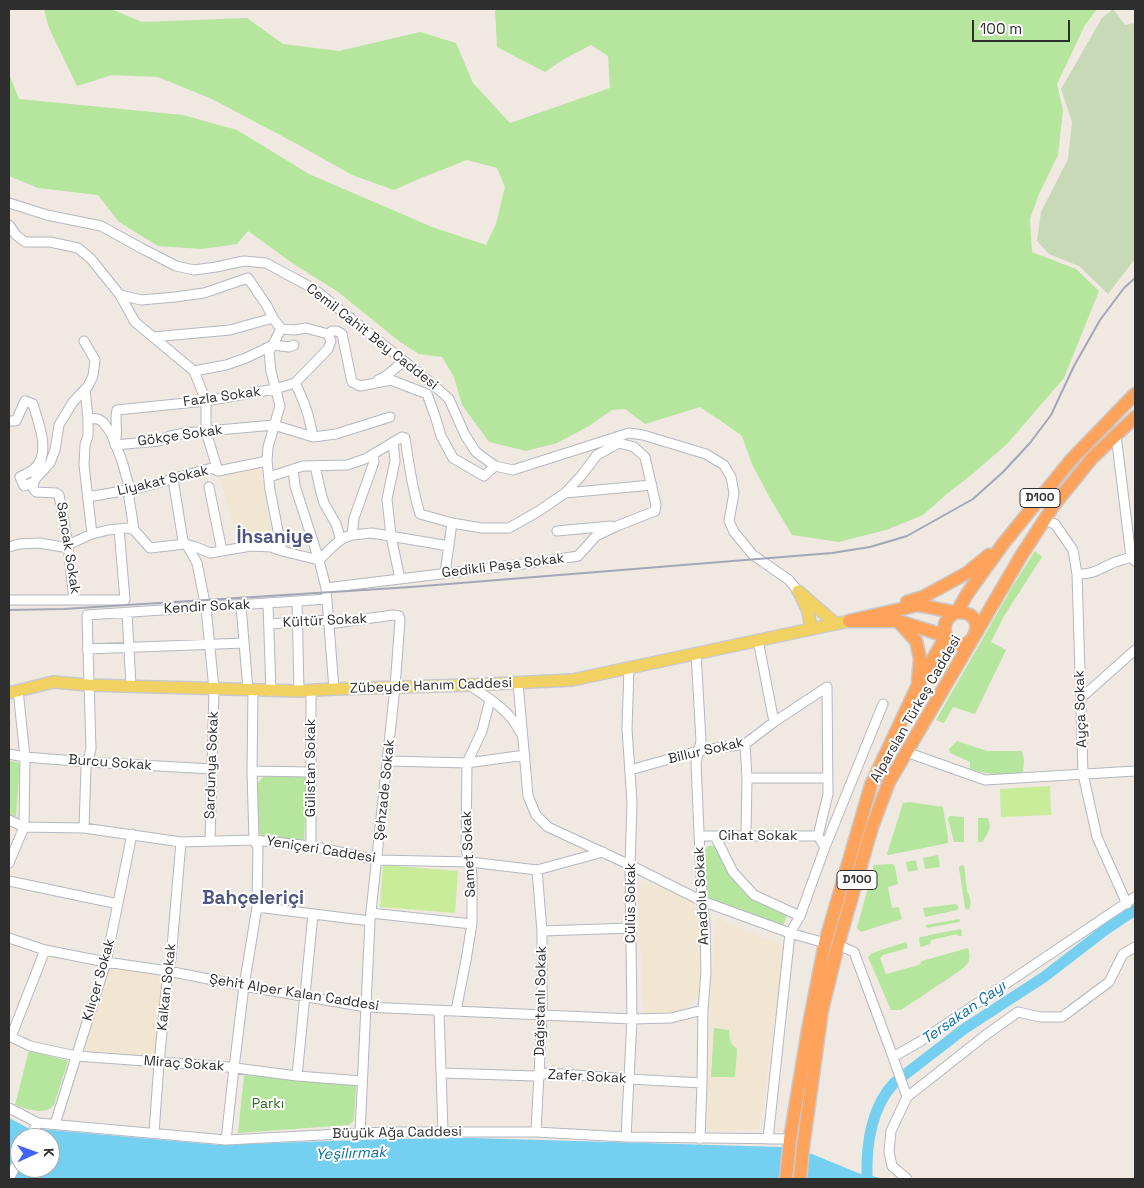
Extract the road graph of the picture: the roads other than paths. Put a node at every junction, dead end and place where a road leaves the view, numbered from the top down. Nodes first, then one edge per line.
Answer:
1 (9, 203) edge
2 (9, 225) edge
3 (120, 295) junction
4 (272, 318) junction
5 (282, 329) junction
6 (328, 334) junction
7 (153, 337) junction
8 (84, 341) dead end
9 (273, 345) junction
10 (294, 345) dead end
11 (404, 361) junction
12 (194, 371) junction
13 (295, 383) junction
14 (369, 385) junction
15 (85, 389) junction
16 (275, 389) junction
17 (1135, 394) edge
18 (206, 401) junction
19 (1135, 417) edge
20 (88, 418) junction
21 (390, 418) dead end
22 (9, 421) edge
23 (274, 425) junction
24 (206, 432) junction
25 (629, 433) junction
26 (1116, 434) junction
27 (313, 437) junction
28 (393, 442) junction
29 (115, 443) junction
30 (619, 443) junction
31 (373, 455) junction
32 (267, 461) junction
33 (315, 466) junction
34 (495, 466) junction
35 (293, 469) junction
36 (218, 470) junction
37 (269, 477) junction
38 (173, 479) junction
39 (34, 482) junction
40 (652, 485) junction
41 (209, 487) dead end
42 (130, 490) junction
43 (565, 493) junction
44 (88, 498) junction
45 (354, 520) junction
46 (1044, 520) junction
47 (336, 524) junction
48 (452, 524) junction
49 (1135, 525) edge
50 (617, 526) junction
51 (119, 529) junction
52 (134, 530) junction
53 (557, 531) dead end
54 (1128, 532) junction
55 (92, 534) junction
56 (352, 535) junction
57 (391, 536) junction
58 (341, 540) junction
59 (1003, 544) junction
60 (68, 545) junction
61 (187, 545) junction
62 (449, 546) junction
63 (9, 547) edge
64 (222, 551) junction
65 (282, 551) junction
66 (1133, 559) edge
67 (320, 560) junction
68 (446, 573) junction
69 (1077, 574) junction
70 (400, 579) junction
71 (326, 588) junction
72 (798, 590) junction
73 (327, 599) junction
74 (9, 600) edge
75 (74, 600) junction
76 (297, 602) junction
77 (268, 604) junction
78 (241, 606) junction
79 (206, 608) junction
80 (128, 612) junction
81 (957, 612) junction
82 (328, 620) junction
83 (849, 621) junction
84 (898, 621) junction
85 (298, 622) junction
86 (269, 624) junction
87 (836, 624) junction
88 (811, 629) junction
89 (946, 636) junction
90 (975, 636) junction
91 (758, 640) junction
92 (244, 643) junction
93 (210, 645) junction
94 (129, 647) junction
95 (87, 649) junction
96 (1135, 650) edge
97 (696, 653) junction
98 (629, 668) junction
99 (518, 683) junction
100 (88, 685) junction
101 (469, 685) junction
102 (131, 686) junction
103 (918, 686) junction
104 (396, 688) junction
105 (214, 689) junction
106 (334, 689) junction
107 (250, 690) junction
108 (13, 691) edge
109 (271, 691) junction
110 (305, 691) junction
111 (1081, 698) junction
112 (490, 700) junction
113 (883, 704) dead end
114 (774, 722) junction
115 (523, 739) junction
116 (745, 744) junction
117 (698, 751) junction
118 (906, 752) junction
119 (9, 754) edge
120 (524, 756) junction
121 (25, 757) junction
122 (388, 761) junction
123 (88, 762) junction
124 (467, 762) junction
125 (212, 769) junction
126 (630, 770) junction
127 (252, 771) junction
128 (1135, 771) edge
129 (311, 772) junction
130 (1083, 774) junction
131 (747, 778) junction
132 (827, 778) junction
133 (9, 820) edge
134 (24, 827) junction
135 (84, 828) junction
136 (132, 834) junction
137 (699, 836) junction
138 (715, 836) junction
139 (746, 836) junction
140 (818, 836) junction
141 (254, 840) junction
142 (210, 841) junction
143 (181, 842) junction
144 (311, 846) junction
145 (825, 847) junction
146 (603, 852) junction
147 (377, 860) junction
148 (470, 862) junction
149 (9, 863) edge
150 (630, 865) junction
151 (537, 870) junction
152 (9, 881) edge
153 (1135, 897) edge
154 (702, 901) junction
155 (118, 904) junction
156 (1127, 904) junction
157 (257, 906) junction
158 (313, 914) junction
159 (800, 916) junction
160 (370, 917) junction
161 (472, 924) junction
162 (631, 928) junction
163 (542, 931) junction
164 (790, 933) junction
165 (9, 938) edge
166 (832, 944) junction
167 (1135, 947) edge
168 (45, 950) junction
169 (106, 962) junction
170 (168, 971) junction
171 (244, 986) junction
172 (304, 997) junction
173 (366, 1007) junction
174 (703, 1010) junction
175 (439, 1011) junction
176 (456, 1011) junction
177 (542, 1015) junction
178 (632, 1019) junction
179 (10, 1037) edge
180 (76, 1056) junction
181 (159, 1062) junction
182 (894, 1062) junction
183 (234, 1068) junction
184 (442, 1073) junction
185 (539, 1075) junction
186 (297, 1076) junction
187 (629, 1079) junction
188 (362, 1081) junction
189 (702, 1082) junction
190 (905, 1093) junction
191 (9, 1108) edge
192 (55, 1124) junction
193 (36, 1125) junction
194 (34, 1128) edge
195 (360, 1132) junction
196 (443, 1132) junction
197 (536, 1132) junction
198 (154, 1133) junction
199 (626, 1137) junction
200 (700, 1139) junction
201 (768, 1139) junction
202 (226, 1140) junction
203 (790, 1142) junction
204 (786, 1179) edge
205 (800, 1179) edge
206 (907, 1179) edge

1 - 11 street, Cemil Cahit Bey Caddesi
2 - 3 street
3 - 4 street
3 - 7 street
4 - 5 street
4 - 7 street
5 - 6 street
5 - 9 street
6 - 13 street, Fazla Sokak
6 - 14 street
7 - 12 street
8 - 15 street
9 - 10 street
9 - 12 street
9 - 16 street
11 - 14 street
11 - 34 street, Cemil Cahit Bey Caddesi
12 - 18 street
13 - 16 street, Fazla Sokak
13 - 27 street
14 - 34 street
15 - 20 street
15 - 39 street
16 - 18 street, Fazla Sokak
16 - 23 street
17 - 59 highway, D100
18 - 24 street
18 - 29 street, Fazla Sokak
19 - 26 highway, D100
20 - 29 street
20 - 44 street
21 - 27 street
22 - 39 street
23 - 24 street, Gökçe Sokak
23 - 27 street
23 - 32 street
24 - 29 street, Gökçe Sokak
24 - 36 street
25 - 30 street
25 - 34 street
25 - 72 street
26 - 46 highway, D100
26 - 54 street
28 - 31 street
28 - 48 street
28 - 57 street
29 - 42 street
30 - 40 street, Gedikli Paşa Sokak
30 - 43 street
31 - 33 street
31 - 45 street
32 - 36 street, Liyakat Sokak
32 - 37 street
33 - 35 street
33 - 47 street
35 - 37 street
35 - 67 street
36 - 38 street, Liyakat Sokak
37 - 65 street
38 - 42 street, Liyakat Sokak
38 - 61 street, Sardunya Sokak
39 - 60 street, Sancak Sokak
40 - 43 street
40 - 50 street, Gedikli Paşa Sokak
41 - 64 street
42 - 44 street, Liyakat Sokak
42 - 52 street
43 - 48 street
44 - 55 street
45 - 47 street
45 - 56 street
46 - 69 street, Ayça Sokak
46 - 90 highway, D100
47 - 58 street
48 - 62 street
49 - 54 street
50 - 53 street
50 - 68 street, Gedikli Paşa Sokak
51 - 52 street
51 - 55 street
51 - 75 street, Sancak Sokak
52 - 61 street
54 - 66 street
55 - 60 street
56 - 57 street
56 - 58 street
57 - 62 street
57 - 70 street
58 - 67 street
59 - 81 highway, D100
59 - 83 highway
60 - 63 street
60 - 75 street, Sancak Sokak
61 - 64 street
61 - 79 street, Sardunya Sokak
62 - 68 street
64 - 65 street
65 - 67 street
66 - 69 street
67 - 71 street
68 - 70 street, Gedikli Paşa Sokak
69 - 111 street, Ayça Sokak
70 - 71 street, Gedikli Paşa Sokak
71 - 73 street
72 - 87 main road
72 - 88 main road
73 - 76 street, Kendir Sokak
73 - 82 street
74 - 75 street
76 - 77 street, Kendir Sokak
76 - 85 street, Gülistan Sokak
77 - 78 street, Kendir Sokak
77 - 86 street
78 - 79 street, Kendir Sokak
78 - 92 street
79 - 80 street, Kendir Sokak
79 - 93 street, Sardunya Sokak
80 - 94 street
80 - 95 street, Kendir Sokak
81 - 83 highway
81 - 89 highway, D100
81 - 90 highway
82 - 85 street, Kültür Sokak
82 - 104 street, Kültür Sokak
82 - 106 street
83 - 84 highway
83 - 87 main road, Zübeyde Hanım Caddesi
84 - 89 highway
84 - 103 highway
85 - 86 street, Kültür Sokak
85 - 110 street, Gülistan Sokak
86 - 109 street
87 - 88 main road, Zübeyde Hanım Caddesi
88 - 91 main road, Zübeyde Hanım Caddesi
89 - 90 highway
89 - 103 highway, Alparslan Türkeş Caddesi / D100
90 - 118 highway, Alparslan Türkeş Caddesi / D100
91 - 97 main road, Zübeyde Hanım Caddesi
91 - 114 street
92 - 93 street
92 - 107 street
93 - 94 street
93 - 105 street, Sardunya Sokak
94 - 95 street
94 - 102 street
95 - 100 street
96 - 111 street
97 - 98 main road, Zübeyde Hanım Caddesi
97 - 117 street, Anadolu Sokak
98 - 99 main road, Zübeyde Hanım Caddesi
98 - 126 street, Cülüs Sokak
99 - 101 main road, Zübeyde Hanım Caddesi
99 - 115 street
100 - 102 main road, Zübeyde Hanım Caddesi
100 - 108 main road, Zübeyde Hanım Caddesi
100 - 123 street
101 - 104 main road, Zübeyde Hanım Caddesi
101 - 112 street
102 - 105 main road, Zübeyde Hanım Caddesi
103 - 166 highway, Alparslan Türkeş Caddesi / D100
104 - 106 main road, Zübeyde Hanım Caddesi
104 - 122 street, Şehzade Sokak
105 - 107 main road, Zübeyde Hanım Caddesi
105 - 125 street, Sardunya Sokak
106 - 110 main road, Zübeyde Hanım Caddesi
107 - 109 main road, Zübeyde Hanım Caddesi
107 - 127 street
108 - 121 street
109 - 110 main road, Zübeyde Hanım Caddesi
110 - 129 street, Gülistan Sokak
111 - 130 street, Ayça Sokak
112 - 115 street
112 - 124 street, Samet Sokak
113 - 145 street
114 - 116 street, Billur Sokak
114 - 132 street, Billur Sokak
115 - 120 street
116 - 117 street, Billur Sokak
116 - 131 street
117 - 126 street, Billur Sokak
117 - 137 street, Anadolu Sokak
118 - 130 street
118 - 166 highway, Alparslan Türkeş Caddesi / D100
119 - 121 street, Burcu Sokak
120 - 124 street
120 - 146 street
121 - 123 street, Burcu Sokak
121 - 134 street
122 - 124 street
122 - 147 street, Şehzade Sokak
123 - 125 street, Burcu Sokak
123 - 135 street
124 - 148 street, Samet Sokak
125 - 142 street, Sardunya Sokak
126 - 150 street, Cülüs Sokak
127 - 129 street
127 - 141 street
128 - 130 street
129 - 144 street, Gülistan Sokak
130 - 156 street, Ayça Sokak
131 - 132 street
131 - 139 street
132 - 140 street
133 - 134 street, Yeniçeri Caddesi
134 - 135 street, Yeniçeri Caddesi
134 - 149 street
135 - 136 street, Yeniçeri Caddesi
136 - 143 street, Yeniçeri Caddesi
136 - 155 street, Kılıçer Sokak
137 - 138 street, Cihat Sokak
137 - 154 street, Anadolu Sokak
138 - 139 street, Cihat Sokak
138 - 159 street
139 - 140 street, Cihat Sokak
140 - 145 street
141 - 142 street, Yeniçeri Caddesi
141 - 144 street, Yeniçeri Caddesi
141 - 157 street
142 - 143 street, Yeniçeri Caddesi
143 - 170 street, Kalkan Sokak
144 - 147 street, Yeniçeri Caddesi
145 - 159 street
146 - 150 street
146 - 151 street, Yeniçeri Caddesi
147 - 148 street, Yeniçeri Caddesi
147 - 160 street, Şehzade Sokak
148 - 151 street, Yeniçeri Caddesi
148 - 161 street, Samet Sokak
150 - 154 street
150 - 162 street, Cülüs Sokak
151 - 163 street, Dağıstanlı Sokak
152 - 155 street
153 - 156 street
154 - 164 street
154 - 174 street, Anadolu Sokak
155 - 169 street, Kılıçer Sokak
156 - 182 street
157 - 158 street
157 - 171 street
158 - 160 street
158 - 172 street
159 - 164 street
160 - 161 street
160 - 173 street, Şehzade Sokak
161 - 176 street, Samet Sokak
162 - 163 street
162 - 178 street, Cülüs Sokak
163 - 177 street, Dağıstanlı Sokak
164 - 166 street
164 - 201 street
165 - 168 street, Şehit Alper Kalan Caddesi
166 - 182 street
166 - 203 highway, Alparslan Türkeş Caddesi / D100
166 - 205 highway, Alparslan Türkeş Caddesi / D100
167 - 190 street
168 - 169 street, Şehit Alper Kalan Caddesi
168 - 179 street
169 - 170 street, Şehit Alper Kalan Caddesi
169 - 180 street, Kılıçer Sokak
170 - 171 street, Şehit Alper Kalan Caddesi
170 - 181 street, Kalkan Sokak
171 - 172 street, Şehit Alper Kalan Caddesi
171 - 183 street
172 - 173 street, Şehit Alper Kalan Caddesi
172 - 186 street
173 - 175 street, Şehit Alper Kalan Caddesi
173 - 188 street, Şehzade Sokak
174 - 178 street, Şehit Alper Kalan Caddesi
174 - 189 street, Anadolu Sokak
175 - 176 street, Şehit Alper Kalan Caddesi
175 - 184 street
176 - 177 street, Şehit Alper Kalan Caddesi
177 - 178 street, Şehit Alper Kalan Caddesi
177 - 185 street, Dağıstanlı Sokak
178 - 187 street, Cülüs Sokak
179 - 180 street, Miraç Sokak
180 - 181 street, Miraç Sokak
180 - 192 street, Kılıçer Sokak
181 - 183 street, Miraç Sokak
181 - 198 street, Kalkan Sokak
182 - 190 street
183 - 186 street, Miraç Sokak
183 - 202 street
184 - 185 street, Zafer Sokak
184 - 196 street
185 - 187 street, Zafer Sokak
185 - 197 street, Dağıstanlı Sokak
186 - 188 street, Miraç Sokak
187 - 189 street, Zafer Sokak
187 - 199 street, Cülüs Sokak
188 - 195 street, Şehzade Sokak
189 - 200 street, Anadolu Sokak
190 - 206 street
191 - 193 street, Büyük Ağa Caddesi
192 - 193 street, Büyük Ağa Caddesi
192 - 198 street, Büyük Ağa Caddesi
193 - 194 street
195 - 196 street, Büyük Ağa Caddesi
195 - 202 street, Büyük Ağa Caddesi
196 - 197 street, Büyük Ağa Caddesi
197 - 199 street, Büyük Ağa Caddesi
198 - 202 street, Büyük Ağa Caddesi
199 - 200 street, Büyük Ağa Caddesi
200 - 201 street, Büyük Ağa Caddesi
201 - 203 street, Büyük Ağa Caddesi
203 - 204 highway, D100

